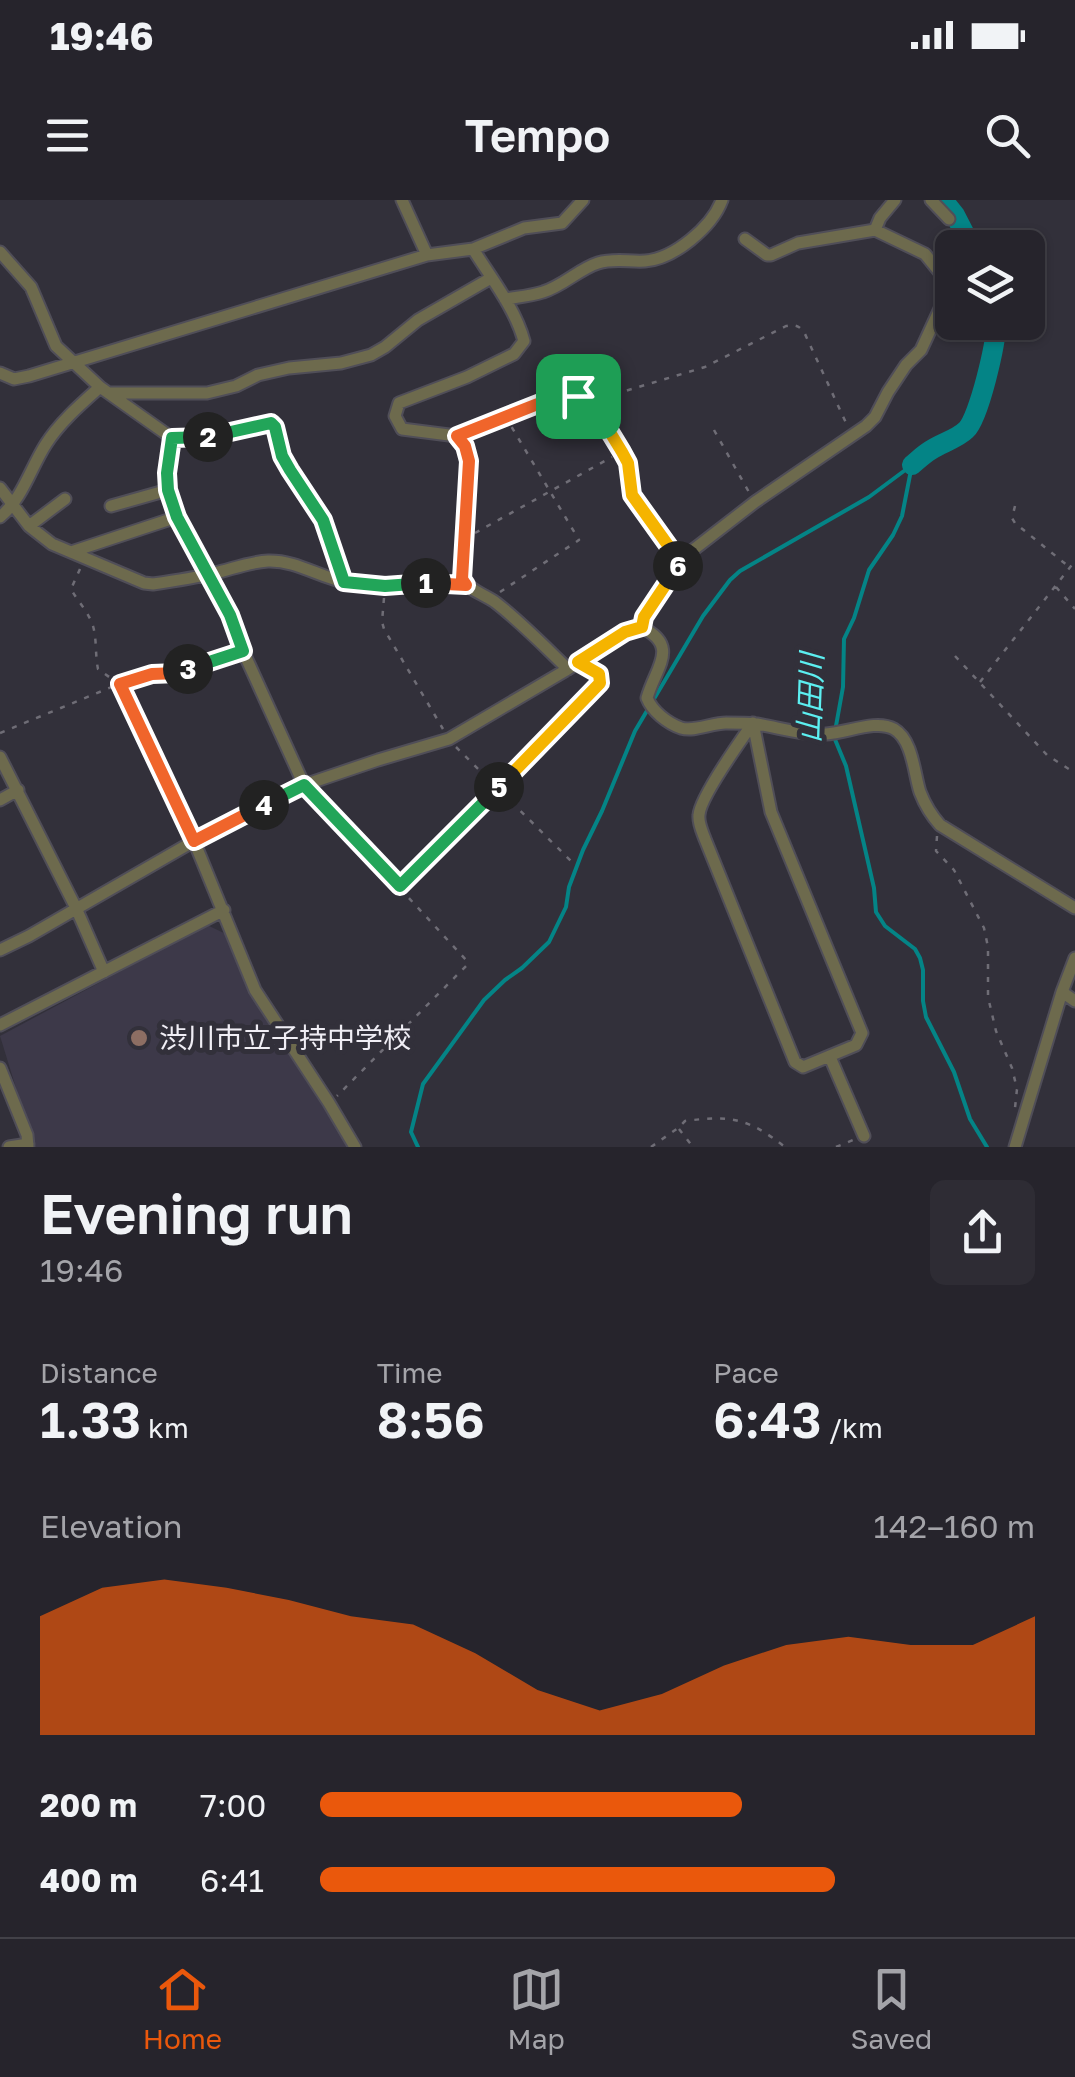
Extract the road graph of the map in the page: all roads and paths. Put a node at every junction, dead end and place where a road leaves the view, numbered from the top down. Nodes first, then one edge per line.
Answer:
1 (402, 200) edge
2 (583, 200) edge
3 (722, 200) edge
4 (895, 200) edge
5 (931, 200) edge
6 (949, 220) dead end
7 (875, 230) junction
8 (746, 239) dead end
9 (473, 250) junction
10 (0, 252) edge
11 (427, 255) junction
12 (491, 278) junction
13 (504, 299) junction
14 (72, 363) junction
15 (0, 373) edge
16 (105, 390) junction
17 (591, 401) junction
18 (506, 418) junction
19 (714, 430) dead end
20 (457, 436) junction
21 (852, 436) junction
22 (172, 438) junction
23 (622, 452) junction
24 (0, 488) edge
25 (168, 490) junction
26 (550, 491) junction
27 (65, 499) dead end
28 (755, 502) junction
29 (14, 506) junction
30 (111, 506) dead end
31 (1014, 506) dead end
32 (177, 517) junction
33 (0, 518) edge
34 (29, 526) junction
35 (464, 539) junction
36 (72, 552) junction
37 (86, 558) junction
38 (680, 562) junction
39 (1075, 562) edge
40 (1070, 567) junction
41 (208, 574) junction
42 (344, 582) junction
43 (466, 585) junction
44 (1055, 586) junction
45 (491, 599) junction
46 (1075, 609) edge
47 (642, 627) junction
48 (243, 651) junction
49 (955, 656) dead end
50 (573, 666) junction
51 (979, 682) junction
52 (120, 684) junction
53 (754, 723) junction
54 (0, 733) edge
55 (0, 757) edge
56 (1075, 772) edge
57 (304, 785) junction
58 (18, 790) junction
59 (0, 800) edge
60 (940, 825) junction
61 (194, 841) junction
62 (400, 886) junction
63 (76, 908) junction
64 (1075, 908) edge
65 (224, 910) junction
66 (0, 950) edge
67 (1075, 958) edge
68 (104, 972) junction
69 (1062, 992) junction
70 (1075, 1001) edge
71 (0, 1025) edge
72 (830, 1057) junction
73 (0, 1068) edge
74 (329, 1103) junction
75 (1014, 1114) dead end
76 (678, 1128) junction
77 (864, 1136) joint
78 (1017, 1143) edge
79 (28, 1145) edge
80 (9, 1147) edge
81 (354, 1147) edge
82 (651, 1147) edge
83 (693, 1147) edge
84 (785, 1147) edge
85 (836, 1147) edge
86 (1030, 1147) edge

1 - 11 street
2 - 9 street
3 - 13 street
4 - 7 street
5 - 6 street
7 - 8 street
7 - 21 street
9 - 11 street
9 - 12 street
10 - 14 street
11 - 14 street
12 - 13 street
12 - 16 street
13 - 20 street
14 - 15 street
14 - 16 street
16 - 22 street
16 - 29 street
17 - 18 street
17 - 21 path
17 - 23 street
18 - 20 street
18 - 26 path
19 - 28 path
20 - 35 street
21 - 28 street
22 - 25 street
22 - 42 street
23 - 26 path
23 - 38 street
24 - 29 street
25 - 30 street
25 - 32 street
26 - 35 path
26 - 45 path
27 - 34 street
28 - 38 street
29 - 33 street
29 - 34 street
31 - 40 path
32 - 36 street
32 - 41 street
34 - 36 street
35 - 43 street
36 - 37 street
37 - 41 street
37 - 52 path
38 - 47 street
39 - 40 path
40 - 44 path
41 - 42 street
41 - 48 street
42 - 43 street
43 - 45 street
44 - 46 path
44 - 51 path
45 - 50 street
47 - 50 street
47 - 53 street
48 - 52 path
48 - 57 street
49 - 51 path
50 - 57 street
50 - 62 path
51 - 56 path
52 - 54 path
52 - 61 path
53 - 60 street
53 - 72 street
53 - 72 street
55 - 58 street
57 - 61 street
57 - 62 path
58 - 59 street
58 - 63 street
60 - 64 street
60 - 75 path
61 - 63 street
61 - 65 street
62 - 74 path
63 - 66 street
63 - 68 street
65 - 68 street
65 - 74 street
67 - 69 street
68 - 71 street
69 - 70 street
69 - 78 street
72 - 77 street
73 - 79 street
74 - 81 street
76 - 82 path
76 - 83 path
76 - 84 path
77 - 85 path
78 - 86 street
79 - 80 street

